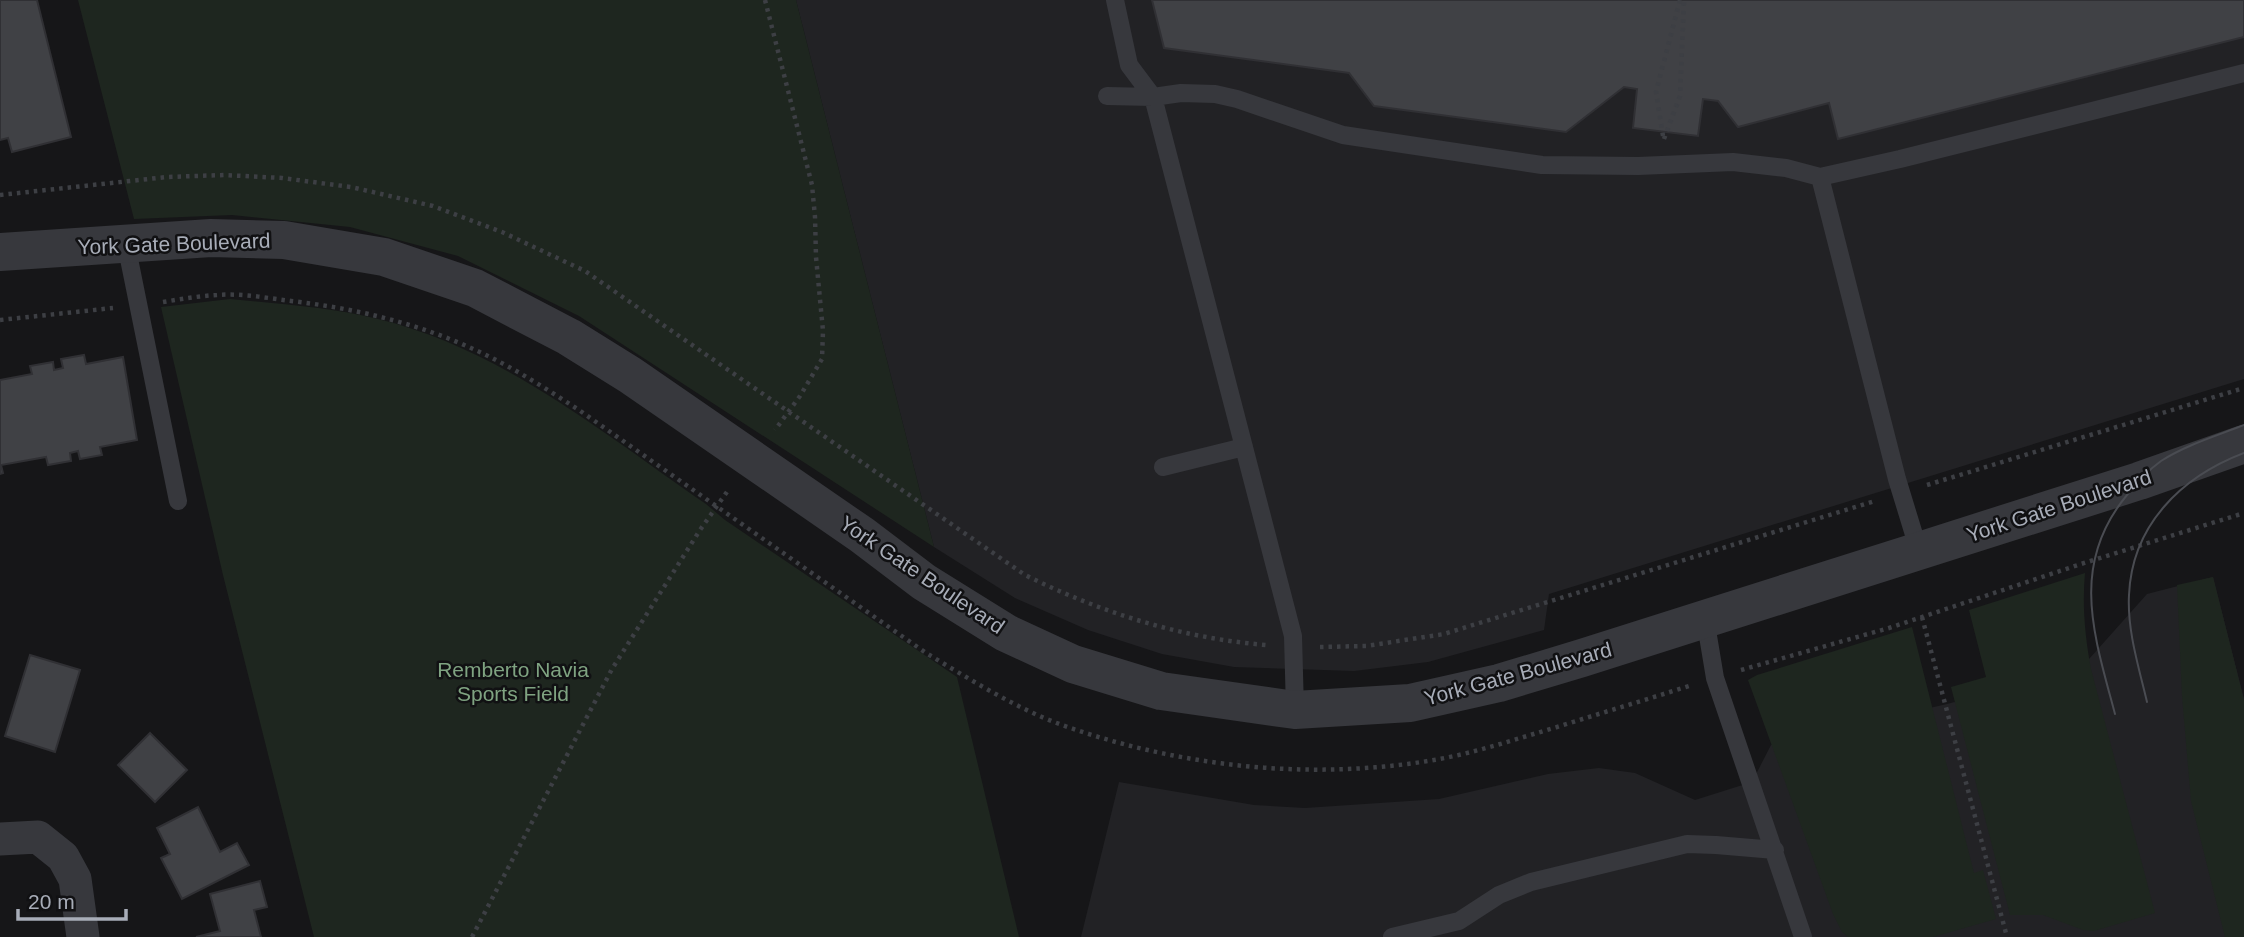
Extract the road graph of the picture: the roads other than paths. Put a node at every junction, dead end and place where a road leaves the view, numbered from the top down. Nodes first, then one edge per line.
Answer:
1 (1115, 0) edge
2 (2244, 73) edge
3 (1107, 96) dead end
4 (1153, 97) junction
5 (1820, 177) junction
6 (126, 244) junction
7 (0, 252) edge
8 (2244, 444) edge
9 (1244, 447) junction
10 (1163, 467) dead end
11 (178, 500) dead end
12 (1919, 551) junction
13 (1705, 618) junction
14 (1295, 710) junction
15 (0, 839) edge
16 (1775, 850) junction
17 (1461, 929) edge
18 (83, 937) edge
19 (1392, 937) edge
20 (1803, 937) edge

1 - 4 lane
2 - 5 lane
3 - 4 lane
4 - 5 lane
4 - 9 lane
5 - 12 lane
6 - 7 street, York Gate Boulevard
6 - 11 lane
6 - 14 street, York Gate Boulevard
8 - 12 street, York Gate Boulevard
9 - 10 lane
9 - 14 lane
12 - 13 street, York Gate Boulevard
13 - 14 street, York Gate Boulevard
13 - 16 lane
15 - 18 street
16 - 17 lane
16 - 20 lane
17 - 19 lane

